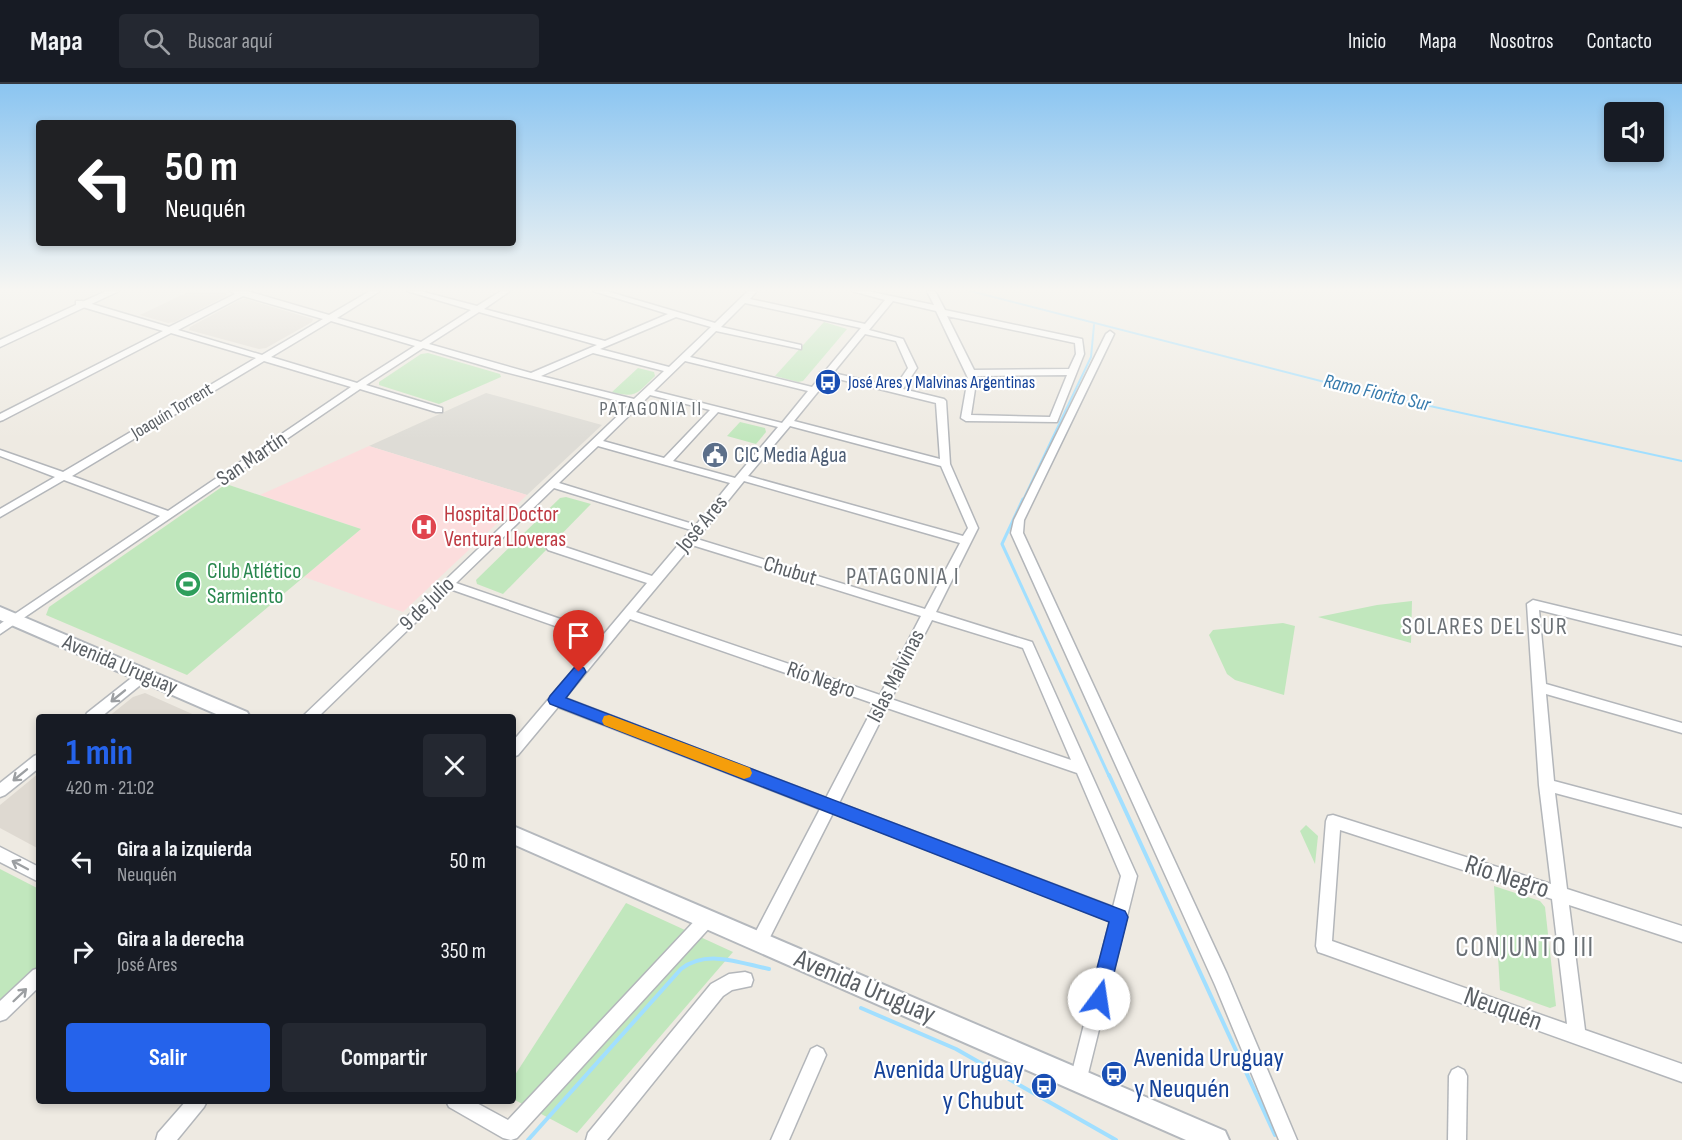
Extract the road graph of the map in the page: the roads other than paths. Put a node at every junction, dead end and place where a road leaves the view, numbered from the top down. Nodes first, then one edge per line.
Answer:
1 (149, 340) edge
2 (210, 340) edge
3 (291, 340) edge
4 (406, 340) edge
5 (429, 340) edge
6 (592, 340) edge
7 (614, 340) edge
8 (702, 340) edge
9 (770, 340) edge
10 (855, 340) edge
11 (900, 340) edge
12 (955, 340) edge
13 (1072, 340) edge
14 (1107, 340) edge
15 (606, 344) junction
16 (422, 345) junction
17 (798, 347) dead end
18 (592, 350) junction
19 (264, 356) junction
20 (683, 358) junction
21 (671, 370) junction
22 (1073, 372) junction
23 (827, 374) junction
24 (971, 374) junction
25 (532, 376) junction
26 (360, 385) junction
27 (814, 390) junction
28 (897, 391) junction
29 (648, 392) junction
30 (637, 403) junction
31 (716, 409) junction
32 (439, 410) dead end
33 (0, 418) edge
34 (785, 424) junction
35 (596, 442) junction
36 (0, 453) edge
37 (666, 462) junction
38 (945, 464) junction
39 (64, 476) junction
40 (739, 480) junction
41 (552, 484) junction
42 (0, 514) edge
43 (170, 514) junction
44 (698, 529) junction
45 (689, 540) junction
46 (966, 541) junction
47 (552, 547) dead end
48 (655, 581) junction
49 (448, 584) junction
50 (627, 614) junction
51 (928, 614) junction
52 (8, 616) edge
53 (0, 630) edge
54 (606, 639) junction
55 (1682, 641) edge
56 (144, 675) junction
57 (1539, 687) junction
58 (555, 700) junction
59 (883, 701) junction
60 (96, 714) edge
61 (234, 714) edge
62 (312, 714) edge
63 (1682, 728) edge
64 (516, 747) edge
65 (36, 762) edge
66 (1082, 769) junction
67 (1546, 784) junction
68 (0, 791) edge
69 (829, 806) junction
70 (1682, 821) edge
71 (516, 836) edge
72 (0, 854) edge
73 (36, 873) edge
74 (1560, 894) junction
75 (1119, 917) junction
76 (707, 920) junction
77 (1682, 934) edge
78 (759, 942) junction
79 (1324, 946) joint
80 (36, 979) edge
81 (745, 980) dead end
82 (0, 1013) edge
83 (1577, 1036) junction
84 (817, 1055) dead end
85 (1682, 1073) edge
86 (1458, 1076) dead end
87 (1079, 1080) junction
88 (195, 1104) edge
89 (460, 1104) edge
90 (165, 1140) edge
91 (595, 1140) edge
92 (780, 1140) edge
93 (1216, 1140) edge
94 (1288, 1140) edge
95 (1456, 1140) edge

1 - 33 street
2 - 19 street
3 - 19 street, Joaquín Torrent
4 - 16 street
5 - 16 street, San Martín
6 - 15 street
7 - 15 street
8 - 20 street, 9 de Julio
9 - 17 street
10 - 23 street, José Ares
11 - 28 street
12 - 24 street
13 - 22 street
14 - 94 street
15 - 18 street
16 - 25 street
16 - 26 street, San Martín
18 - 21 street
18 - 25 street
19 - 26 street
19 - 39 street, Joaquín Torrent
20 - 21 street, 9 de Julio
20 - 27 street
21 - 29 street, 9 de Julio
22 - 24 street
22 - 24 street
23 - 27 street, José Ares
23 - 28 street
25 - 30 street
26 - 32 street
26 - 43 street, San Martín
27 - 34 street, José Ares
28 - 38 street, Islas Malvinas
29 - 30 street, 9 de Julio
29 - 31 street
30 - 35 street, 9 de Julio
31 - 34 street
31 - 37 street
34 - 38 street
34 - 40 street, José Ares
35 - 37 street
35 - 41 street, 9 de Julio
36 - 39 street
37 - 40 street
38 - 46 street, Islas Malvinas
39 - 42 street, Joaquín Torrent
39 - 43 street
40 - 44 street, José Ares
40 - 46 street
41 - 44 street
41 - 49 street, 9 de Julio
43 - 52 street, San Martín
44 - 45 street, José Ares
45 - 48 street, José Ares
45 - 51 street, Chubut
46 - 51 street, Islas Malvinas
47 - 48 street
48 - 50 street, José Ares
49 - 54 street
49 - 62 street, 9 de Julio
50 - 54 street, José Ares
50 - 59 street, Río Negro
51 - 59 street, Islas Malvinas
51 - 66 street, Chubut
52 - 53 street, San Martín
52 - 56 main road, Avenida Uruguay
54 - 58 street, José Ares
55 - 57 street
56 -> 60 street
56 - 61 main road, Avenida Uruguay
57 - 63 street
57 - 67 street
58 - 64 street, José Ares
58 - 69 street
59 - 66 street, Río Negro
59 - 69 street, Islas Malvinas
65 -> 68 street
66 - 75 street
67 - 70 street
67 - 74 street
69 - 75 street
69 - 78 street, Islas Malvinas
71 - 76 main road, Avenida Uruguay
73 -> 72 street
74 - 77 street, Río Negro
74 - 79 street, Río Negro
74 - 83 street
75 - 87 street
76 - 78 main road, Avenida Uruguay
76 - 89 street
78 - 87 main road, Avenida Uruguay
79 - 83 street, Neuquén
82 -> 80 street
81 - 91 street
83 - 85 street, Neuquén
84 - 92 street
86 - 95 street
87 - 93 main road, Avenida Uruguay
88 - 90 street

